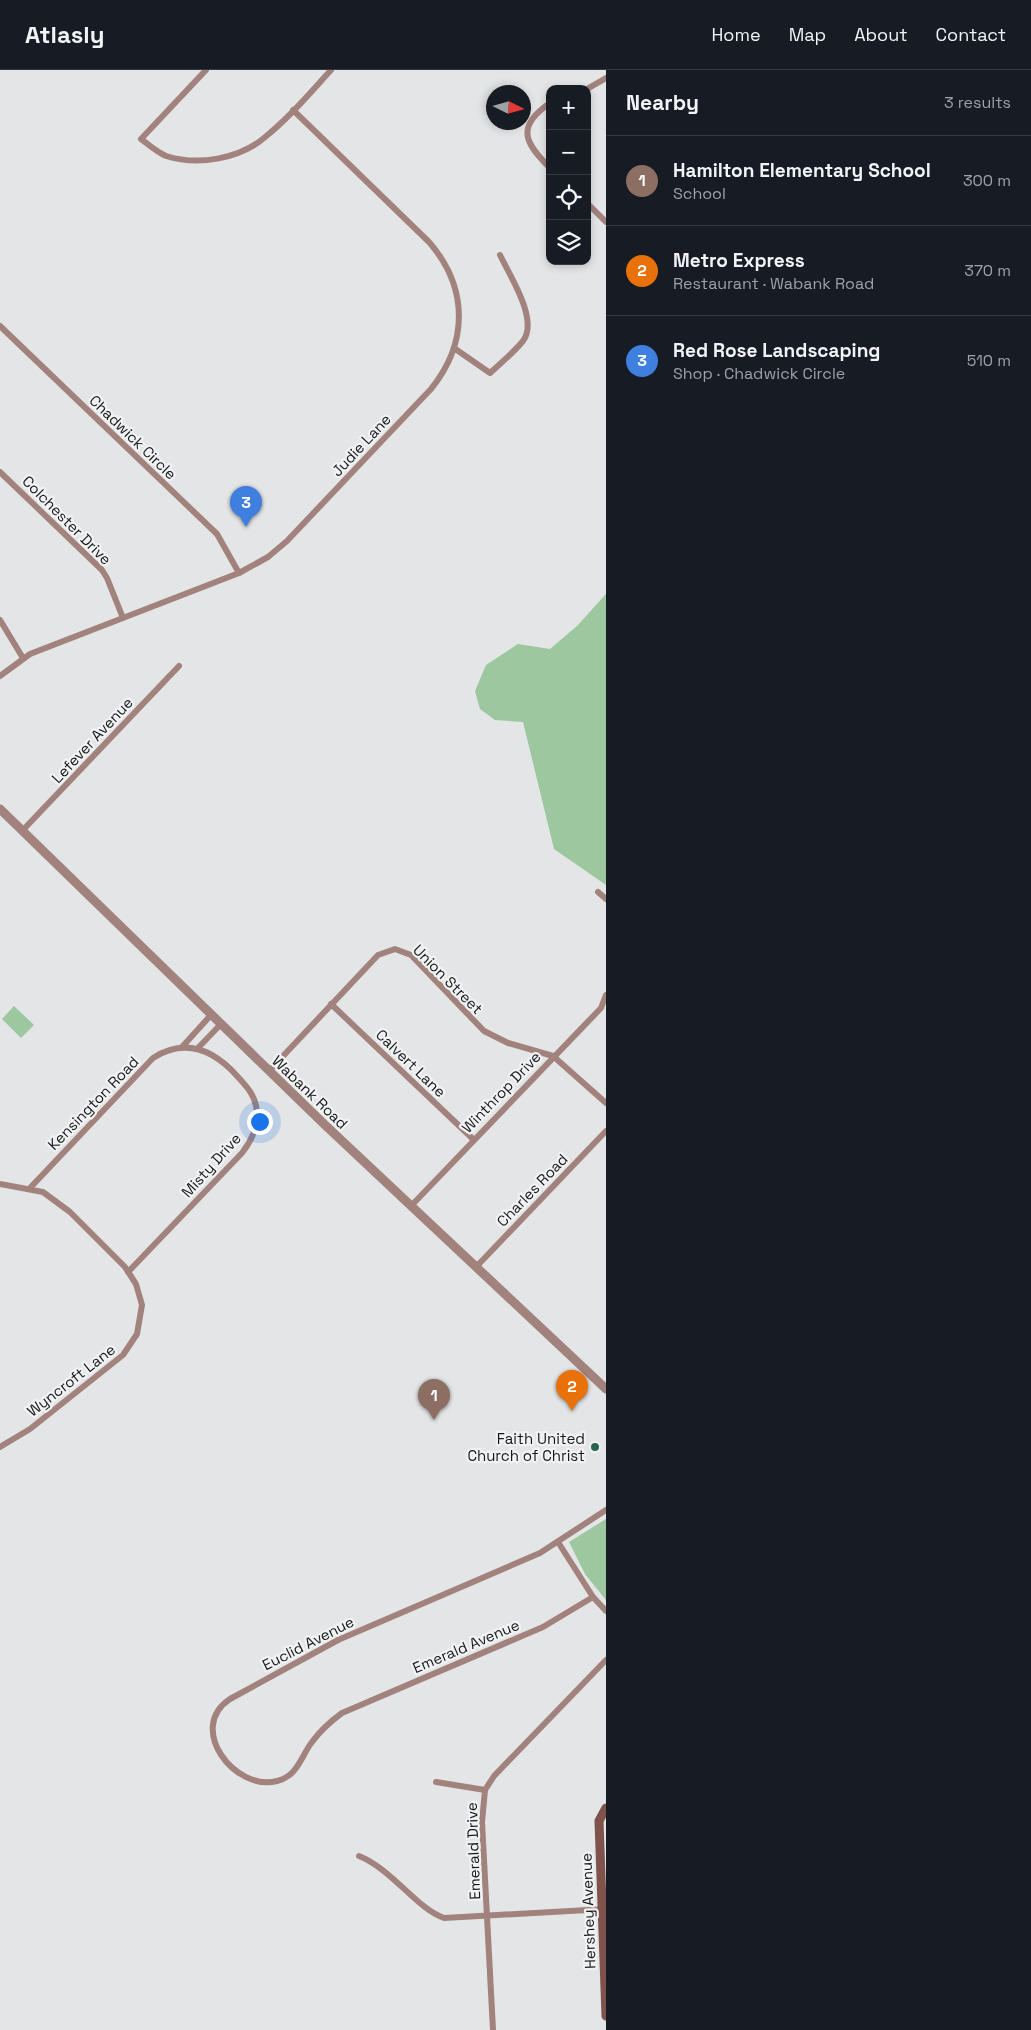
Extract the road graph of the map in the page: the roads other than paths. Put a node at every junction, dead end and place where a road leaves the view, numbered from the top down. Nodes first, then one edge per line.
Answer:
1 (206, 70) edge
2 (332, 70) edge
3 (606, 78) edge
4 (591, 87) edge
5 (546, 107) edge
6 (293, 110) junction
7 (546, 164) edge
8 (591, 207) edge
9 (606, 222) edge
10 (500, 255) dead end
11 (0, 326) edge
12 (454, 348) junction
13 (0, 472) edge
14 (239, 573) junction
15 (123, 618) junction
16 (0, 620) edge
17 (23, 658) junction
18 (179, 666) dead end
19 (0, 676) edge
20 (0, 809) edge
21 (22, 831) junction
22 (598, 892) dead end
23 (606, 899) edge
24 (606, 995) edge
25 (331, 1004) junction
26 (211, 1015) junction
27 (220, 1024) junction
28 (182, 1047) junction
29 (198, 1048) junction
30 (553, 1056) junction
31 (269, 1071) junction
32 (606, 1103) edge
33 (606, 1131) edge
34 (473, 1139) junction
35 (0, 1184) edge
36 (30, 1188) junction
37 (411, 1206) junction
38 (477, 1266) junction
39 (128, 1272) junction
40 (606, 1389) edge
41 (0, 1447) edge
42 (606, 1510) edge
43 (558, 1542) junction
44 (592, 1597) junction
45 (606, 1611) edge
46 (606, 1660) edge
47 (346, 1712) joint
48 (436, 1782) dead end
49 (485, 1790) junction
50 (606, 1808) edge
51 (359, 1856) dead end
52 (604, 1909) edge
53 (488, 1915) junction
54 (606, 2016) edge
55 (493, 2030) edge

1 - 6 street
2 - 6 street
3 - 4 street
5 - 7 street
6 - 12 street, Judie Lane
8 - 9 street
10 - 12 street
11 - 14 street, Chadwick Circle
12 - 14 street, Judie Lane
13 - 15 street, Colchester Drive
14 - 15 street, Judie Lane
15 - 17 street, Judie Lane
16 - 17 street
17 - 19 street, Judie Lane
18 - 21 street, Lefever Avenue
20 - 21 street, Wabank Road
21 - 26 street, Wabank Road
22 - 23 street
24 - 30 street, Winthrop Drive
25 - 30 street, Union Street
25 - 31 street, Union Street
25 - 34 street, Calvert Lane
26 - 27 street, Wabank Road
26 - 28 street, Kensington Road
27 - 29 street
27 - 31 street, Wabank Road
28 - 29 street, Kensington Road
28 - 36 street, Kensington Road
29 - 39 street, Misty Drive
30 - 32 street, Union Street
30 - 34 street, Winthrop Drive
31 - 37 street, Wabank Road
33 - 38 street, Charles Road
34 - 37 street, Winthrop Drive
35 - 36 street, Wyncroft Lane
36 - 39 street, Wyncroft Lane
37 - 38 street, Wabank Road
38 - 40 street, Wabank Road
39 - 41 street, Wyncroft Lane
42 - 43 street, Euclid Avenue
43 - 44 street
43 - 47 street, Euclid Avenue
44 - 45 street
44 - 47 street, Emerald Avenue
46 - 49 street, Emerald Drive
48 - 49 street
49 - 53 street, Emerald Drive
50 - 52 main road, Hershey Avenue
51 - 53 street
52 - 53 street
52 - 54 main road, Hershey Avenue
53 - 55 street, Emerald Drive

